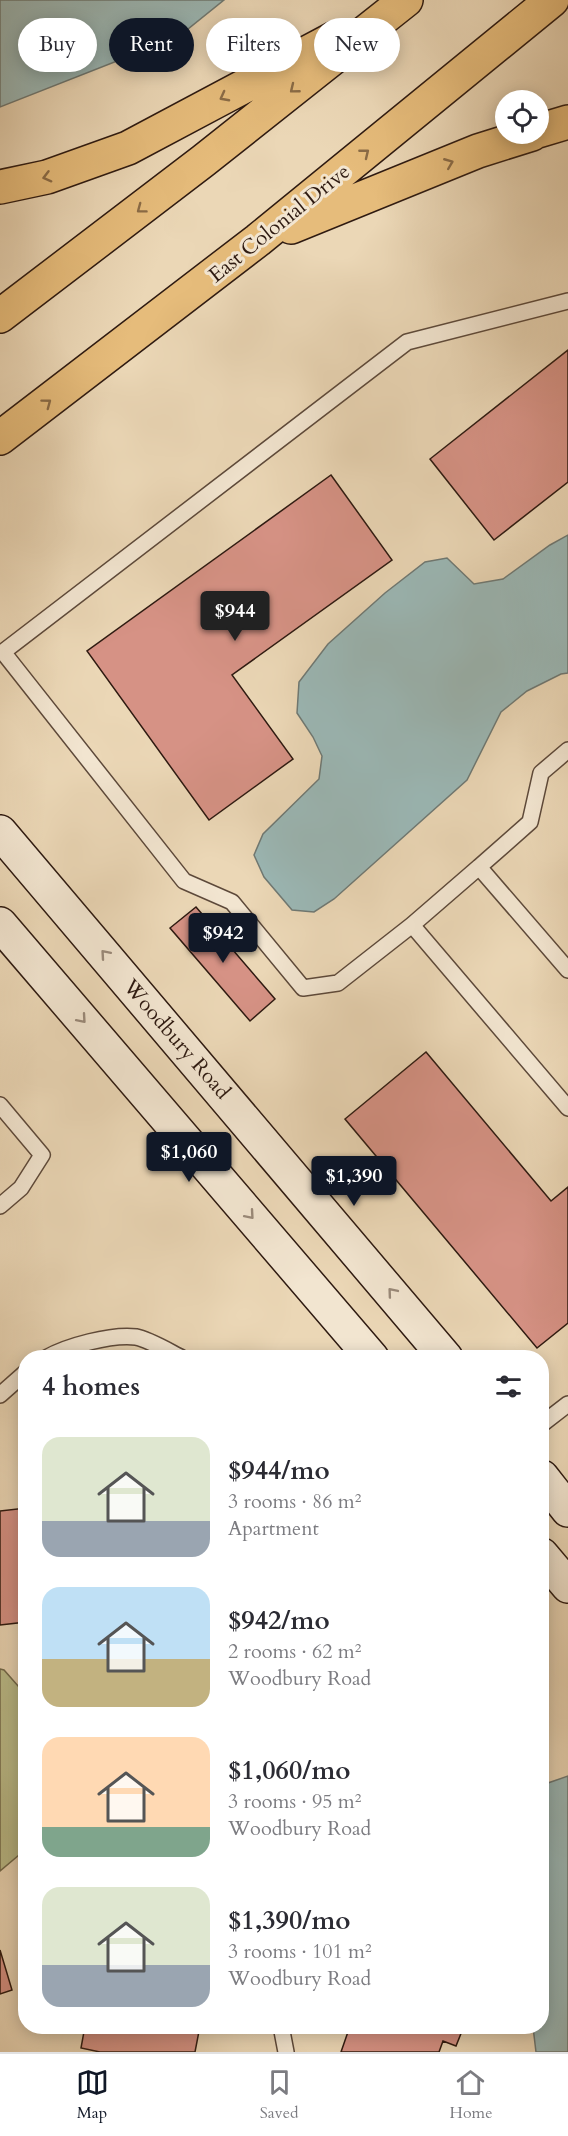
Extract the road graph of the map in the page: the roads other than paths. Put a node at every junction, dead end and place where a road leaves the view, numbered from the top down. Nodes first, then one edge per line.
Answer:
1 (405, 0) edge
2 (552, 0) edge
3 (568, 122) edge
4 (549, 128) edge
5 (500, 144) edge
6 (0, 187) edge
7 (258, 240) junction
8 (568, 301) edge
9 (0, 316) edge
10 (0, 438) edge
11 (568, 750) edge
12 (0, 832) edge
13 (479, 867) junction
14 (0, 924) edge
15 (412, 925) junction
16 (568, 970) edge
17 (0, 1105) edge
18 (568, 1108) edge
19 (0, 1206) edge
20 (67, 1350) edge
21 (165, 1350) edge
22 (365, 1350) edge
23 (439, 1350) edge
24 (18, 1379) edge
25 (0, 1395) edge
26 (568, 1404) edge
27 (549, 1419) edge
28 (549, 1486) edge
29 (568, 1510) edge
30 (549, 1563) edge
31 (568, 1586) edge
32 (283, 2034) edge
33 (286, 2052) edge

1 -> 6 highway
1 -> 9 highway
7 -> 2 highway, East Colonial Drive
3 - 4 highway
7 -> 5 highway
10 -> 7 highway, East Colonial Drive
8 - 15 lane
11 - 13 lane
23 -> 12 street, Woodbury Road
13 - 15 lane
13 - 16 lane
14 -> 22 street
15 - 18 lane
17 - 19 lane
20 - 21 lane
24 - 25 lane
26 - 27 lane
28 - 29 street
30 - 31 street
32 - 33 lane

